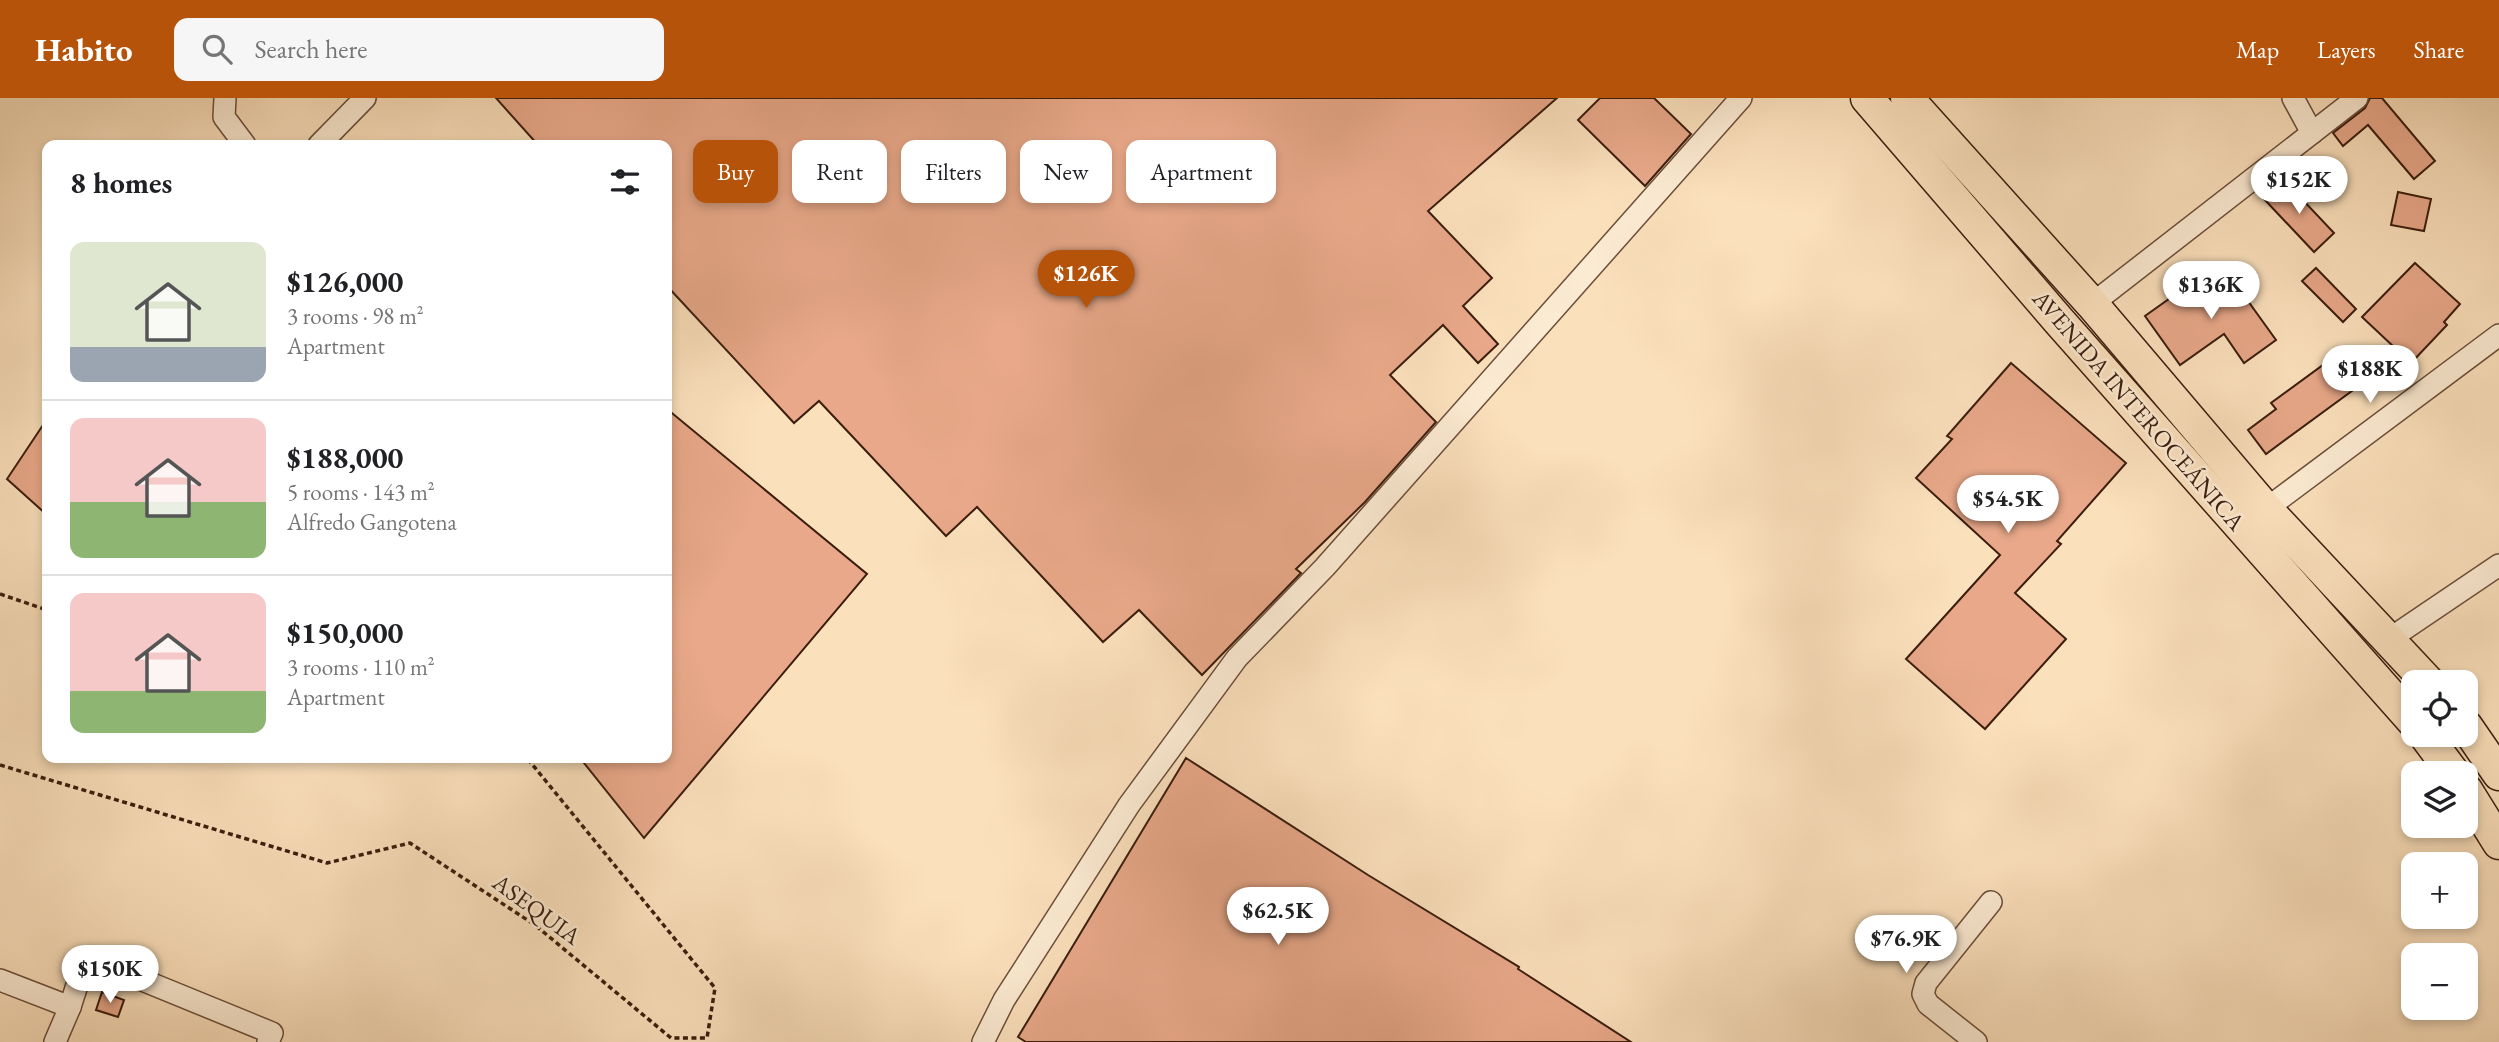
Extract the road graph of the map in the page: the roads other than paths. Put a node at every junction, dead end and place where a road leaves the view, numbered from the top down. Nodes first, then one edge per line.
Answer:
1 (225, 98) edge
2 (365, 98) edge
3 (1741, 98) edge
4 (1867, 98) edge
5 (1907, 98) edge
6 (2293, 98) edge
7 (2357, 98) edge
8 (2312, 133) junction
9 (241, 140) edge
10 (324, 140) edge
11 (2092, 304) junction
12 (2499, 335) edge
13 (2266, 509) junction
14 (2499, 565) edge
15 (2388, 639) junction
16 (2417, 670) edge
17 (2401, 707) edge
18 (2478, 743) edge
19 (2499, 773) edge
20 (2478, 809) edge
21 (2499, 843) edge
22 (1990, 902) dead end
23 (0, 980) edge
24 (70, 1007) junction
25 (55, 1042) edge
26 (268, 1042) edge
27 (983, 1042) edge
28 (1976, 1042) edge

1 - 9 street
2 - 10 street
3 - 27 street
4 - 17 highway, AVENIDA INTEROCEÁNICA
5 - 11 highway, AVENIDA INTEROCEÁNICA
6 - 8 street
7 - 8 street
8 - 11 street
11 - 13 highway, AVENIDA INTEROCEÁNICA
12 - 13 street
13 - 15 highway, AVENIDA INTEROCEÁNICA
14 - 15 street
15 - 16 highway, AVENIDA INTEROCEÁNICA
18 - 19 highway
20 - 21 highway
22 - 28 street
23 - 24 street
24 - 25 street
24 - 26 street

